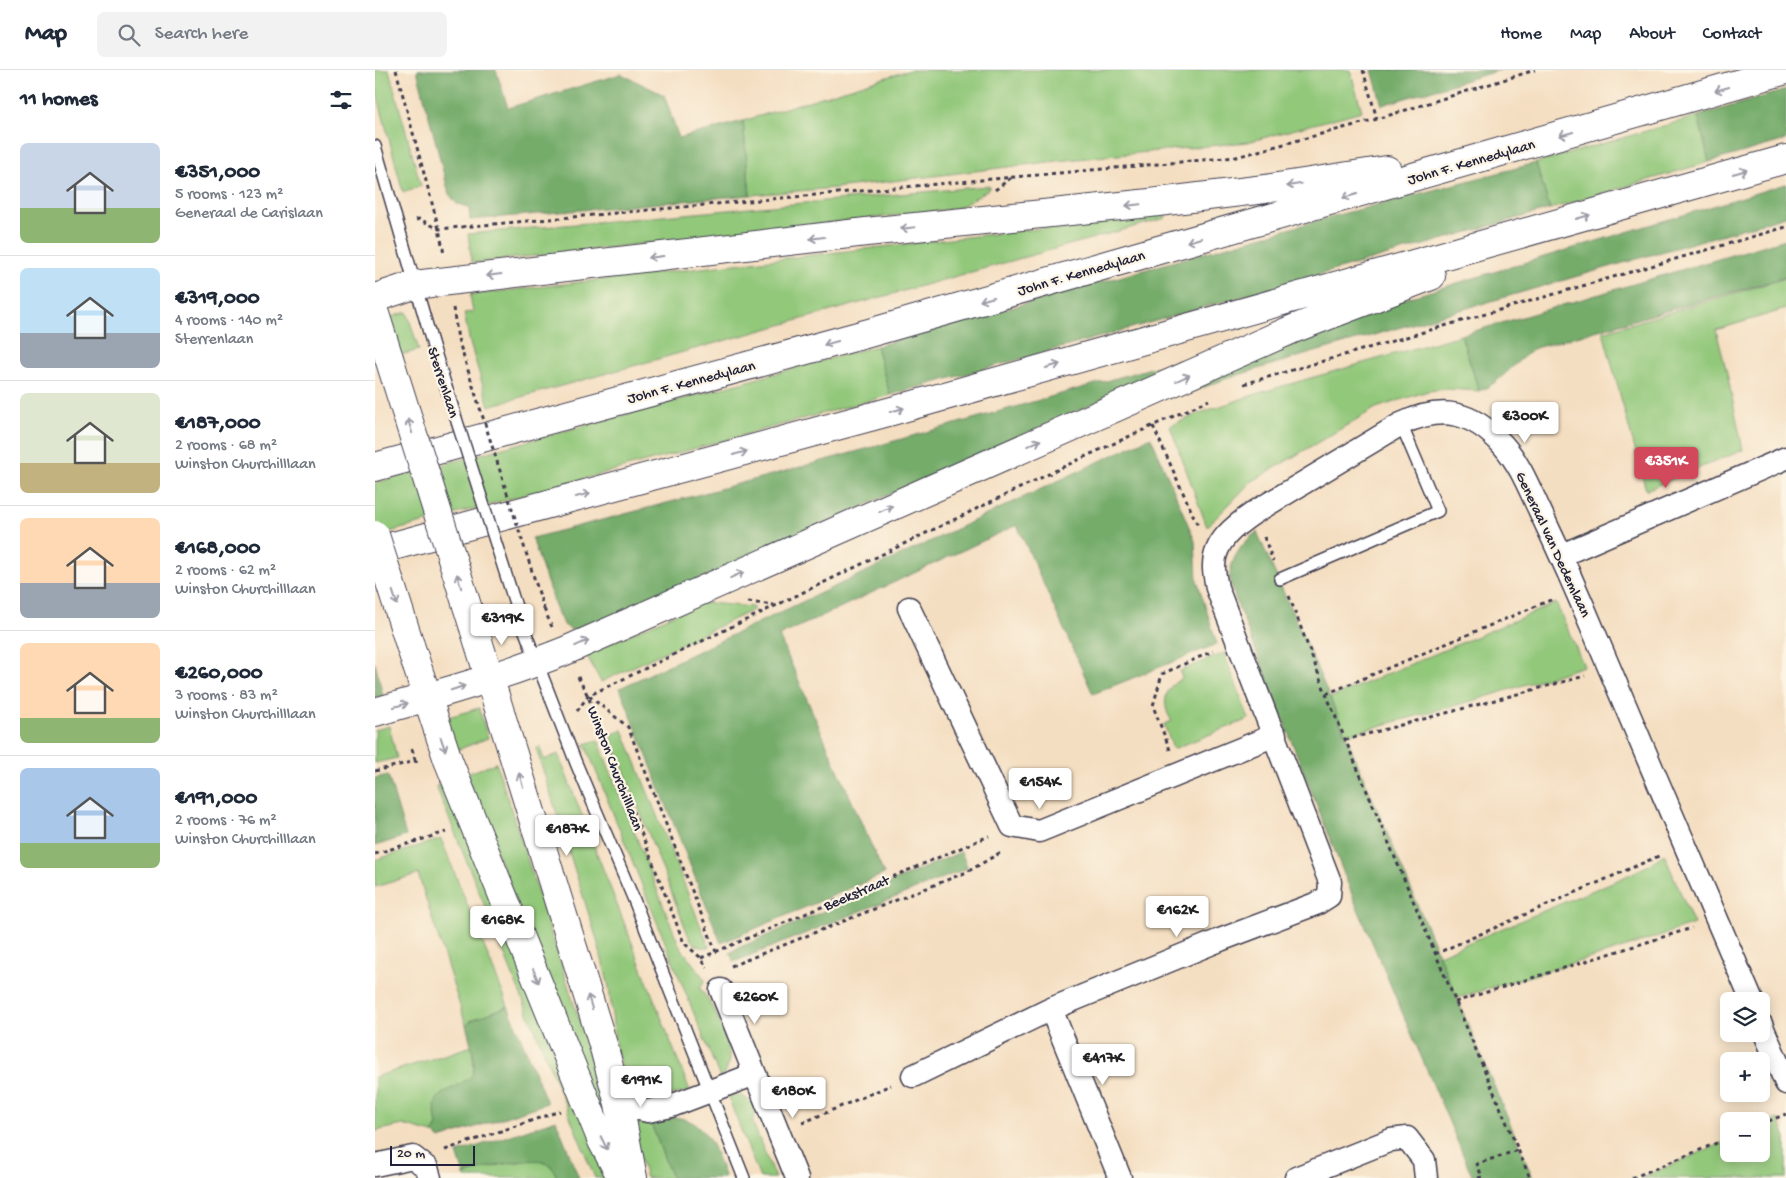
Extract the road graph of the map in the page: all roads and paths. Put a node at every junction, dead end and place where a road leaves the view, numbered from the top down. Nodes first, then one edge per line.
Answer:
1 (396, 70) edge
2 (1363, 70) edge
3 (1535, 70) edge
4 (1786, 70) edge
5 (1377, 119) junction
6 (375, 146) edge
7 (1481, 158) junction
8 (1786, 159) edge
9 (1786, 227) edge
10 (1536, 230) junction
11 (414, 285) junction
12 (375, 298) edge
13 (375, 314) edge
14 (458, 339) dead end
15 (1240, 385) dead end
16 (1214, 397) dead end
17 (1401, 424) junction
18 (1153, 426) junction
19 (1786, 458) edge
20 (375, 467) edge
21 (1255, 512) junction
22 (375, 535) edge
23 (375, 551) edge
24 (1217, 553) junction
25 (1562, 555) junction
26 (1280, 578) junction
27 (1576, 589) junction
28 (909, 608) dead end
29 (544, 609) dead end
30 (1237, 641) junction
31 (537, 662) junction
32 (1610, 669) junction
33 (489, 678) junction
34 (1326, 694) junction
35 (588, 696) junction
36 (427, 698) junction
37 (375, 712) edge
38 (1275, 735) junction
39 (1345, 740) junction
40 (415, 761) dead end
41 (375, 771) edge
42 (1179, 773) junction
43 (1012, 826) junction
44 (450, 831) dead end
45 (1039, 831) junction
46 (1685, 845) junction
47 (375, 854) edge
48 (1717, 920) junction
49 (716, 952) junction
50 (1435, 954) junction
51 (701, 958) junction
52 (716, 982) junction
53 (1748, 992) edge
54 (1455, 1002) junction
55 (1051, 1008) junction
56 (1769, 1042) edge
57 (755, 1074) junction
58 (913, 1076) joint
59 (1786, 1083) edge
60 (709, 1091) junction
61 (619, 1104) junction
62 (563, 1110) dead end
63 (1786, 1114) edge
64 (1770, 1120) edge
65 (779, 1133) junction
66 (1720, 1142) edge
67 (1518, 1150) junction
68 (375, 1165) edge
69 (429, 1173) edge
70 (622, 1178) edge
71 (633, 1178) edge
72 (744, 1178) edge
73 (797, 1178) edge
74 (1120, 1178) edge
75 (1296, 1178) edge
76 (1425, 1178) edge
77 (1478, 1178) edge
78 (1529, 1178) edge
79 (1632, 1178) edge

1 - 5 path
2 - 5 path
3 - 5 path
4 -> 7 main road, John F. Kennedylaan
6 - 11 lane, Sterrenlaan
7 -> 11 main road
7 -> 20 main road, John F. Kennedylaan
10 -> 8 main road
9 - 15 path
23 -> 10 main road
31 -> 10 main road
11 - 12 main road
11 - 31 lane, Sterrenlaan, bridge
33 -> 13 main road, bridge
14 - 29 path, Sterrenlaan, bridge
16 - 18 path
17 - 21 street, Generaal van Dedemlaan
17 - 25 street, Generaal van Dedemlaan
17 - 26 lane
18 - 24 path
18 - 35 path
19 - 25 street
21 - 24 street, Generaal van Dedemlaan
21 - 26 path
22 -> 36 main road, bridge
24 - 30 street, Generaal van Dedemlaan
25 - 27 street, Generaal van Dedemlaan
26 - 34 path
27 - 32 street, Generaal van Dedemlaan
27 - 34 path
28 - 43 street
30 - 38 street, Generaal van Dedemlaan
30 - 42 path
31 - 33 main road
31 - 60 lane
32 - 39 path
32 - 46 street, Generaal van Dedemlaan
36 -> 33 main road
61 -> 33 main road
34 - 39 path
35 - 49 path, Winston Churchilllaan
35 - 51 path, Winston Churchilllaan
37 -> 36 main road
36 -> 70 main road
38 - 42 street
38 - 55 street, Generaal van Dedemlaan
39 - 50 path
40 - 41 path
42 - 45 street
43 - 45 street
43 - 49 path, Beekstraat
44 - 47 path
45 - 52 path
46 - 48 street, Generaal van Dedemlaan
46 - 50 path
48 - 53 street, Generaal van Dedemlaan
48 - 54 path
49 - 51 path, Beekstraat
50 - 54 path
51 - 52 path, Winston Churchilllaan
52 - 57 street
54 - 67 path
55 - 58 street
55 - 74 street
56 - 59 street
57 - 60 street
57 - 65 street
58 - 65 path
60 - 61 street
60 - 72 lane
61 - 71 main road
62 - 69 path
63 - 64 path
65 - 73 street
66 - 79 path
67 - 77 path
67 - 78 path
68 - 69 street
75 - 76 street

